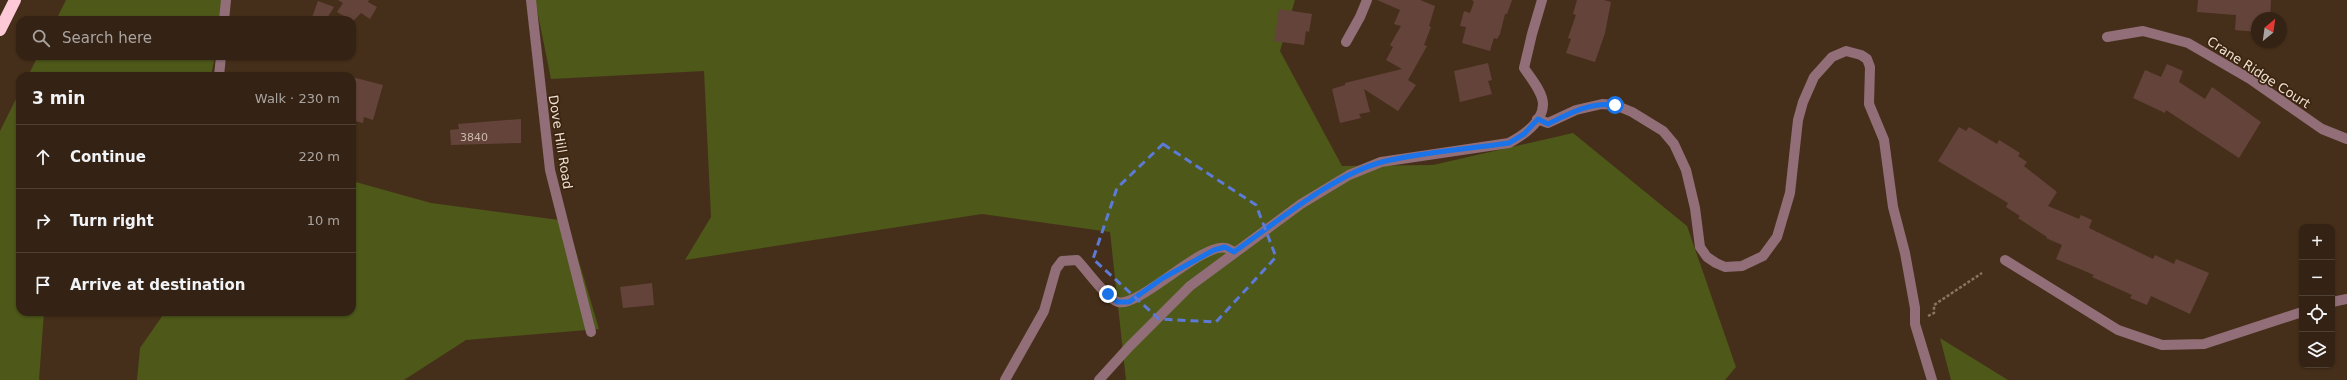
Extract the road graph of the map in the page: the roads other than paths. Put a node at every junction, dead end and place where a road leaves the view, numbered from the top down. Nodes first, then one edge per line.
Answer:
1 (15, 0) edge
2 (226, 0) edge
3 (531, 0) edge
4 (1367, 0) edge
5 (1542, 0) edge
6 (224, 16) edge
7 (0, 30) edge
8 (2107, 37) dead end
9 (1346, 42) dead end
10 (221, 60) edge
11 (219, 72) edge
12 (1538, 119) junction
13 (2347, 138) edge
14 (1234, 252) junction
15 (2005, 260) dead end
16 (2347, 299) edge
17 (2335, 301) edge
18 (2299, 313) edge
19 (591, 332) dead end
20 (1005, 380) edge
21 (1099, 380) edge
22 (1932, 380) edge

1 - 7 highway
2 - 6 street
3 - 19 street, Dove Hill Road
4 - 9 street
5 - 12 street
8 - 13 street, Crane Ridge Court
10 - 11 street
12 - 14 street
12 - 22 street
14 - 20 street
14 - 21 street
15 - 18 street
16 - 17 street

